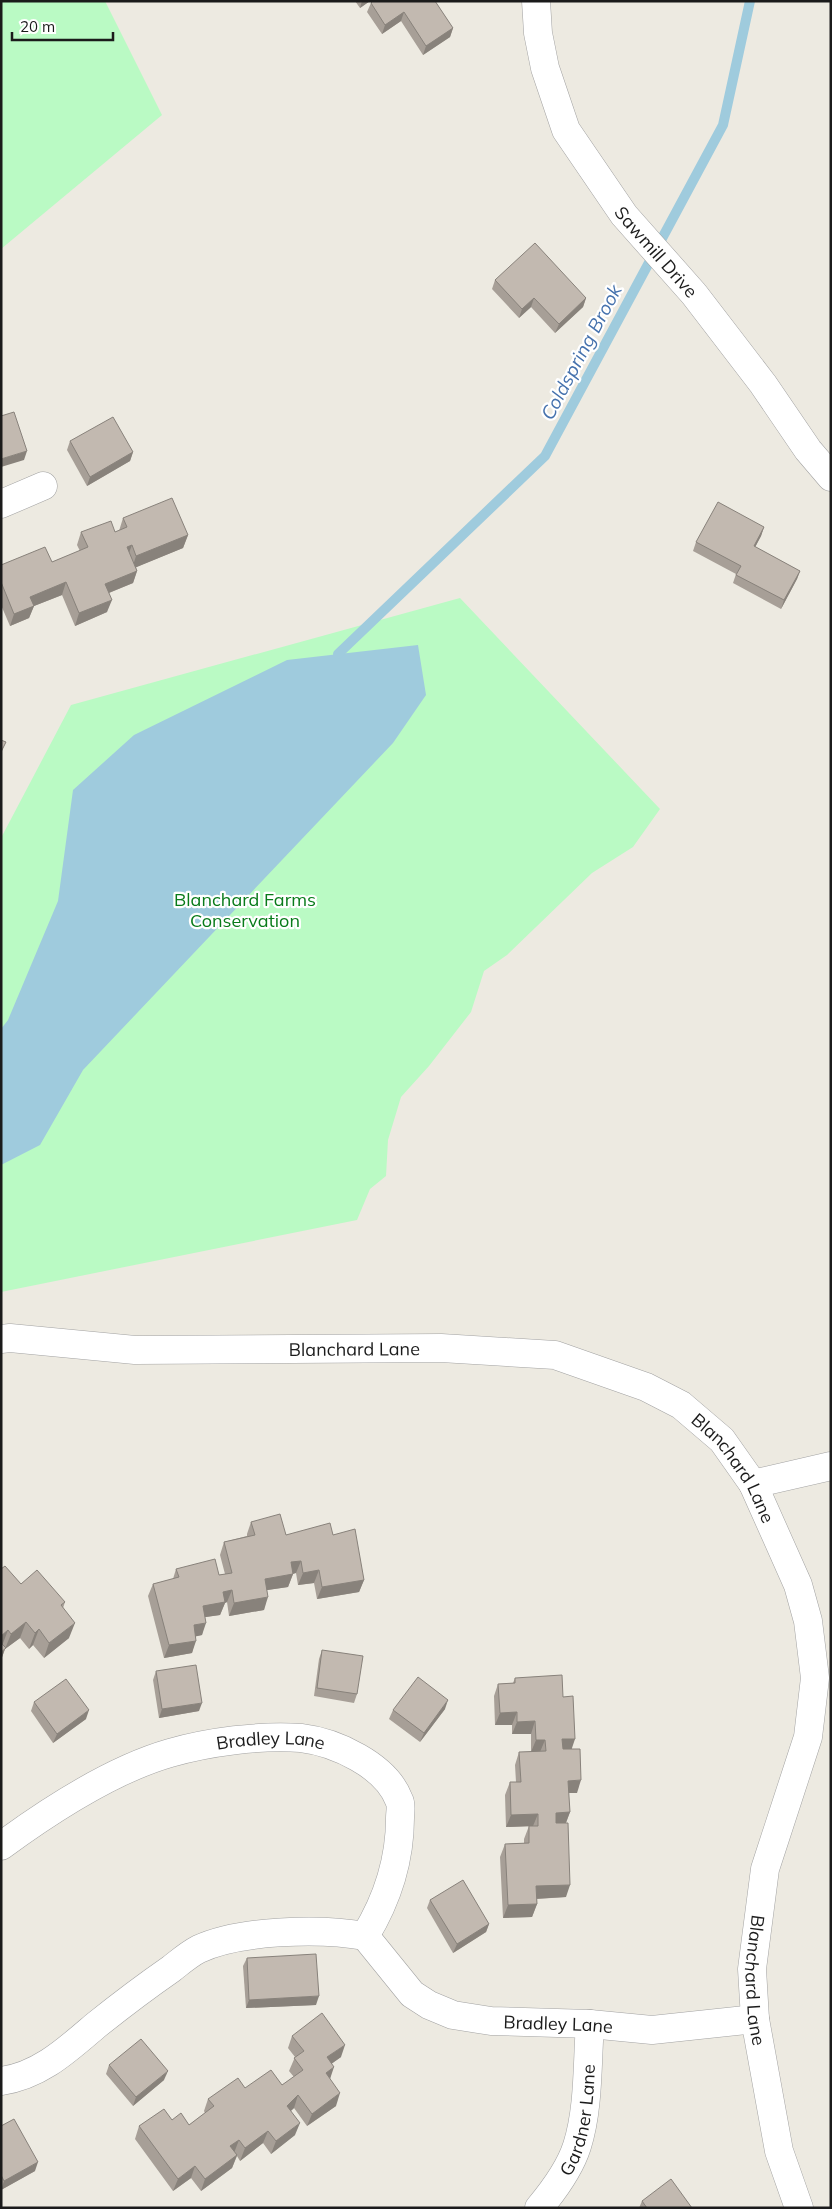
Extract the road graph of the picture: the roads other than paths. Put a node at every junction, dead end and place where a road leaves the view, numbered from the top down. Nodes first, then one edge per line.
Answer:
1 (536, 1) edge
2 (831, 477) edge
3 (42, 486) dead end
4 (1, 504) edge
5 (1, 1339) edge
6 (831, 1466) edge
7 (753, 1484) junction
8 (1, 1846) edge
9 (364, 1936) junction
10 (755, 2018) junction
11 (590, 2024) junction
12 (1, 2081) edge
13 (539, 2208) edge
14 (799, 2208) edge

1 - 2 street, Sawmill Drive
3 - 4 street
5 - 7 street, Blanchard Lane
6 - 7 street
7 - 10 street, Blanchard Lane
8 - 9 street, Bradley Lane
9 - 11 street, Bradley Lane
9 - 12 street
10 - 11 street, Bradley Lane
10 - 14 street, Blanchard Lane
11 - 13 street, Gardner Lane

